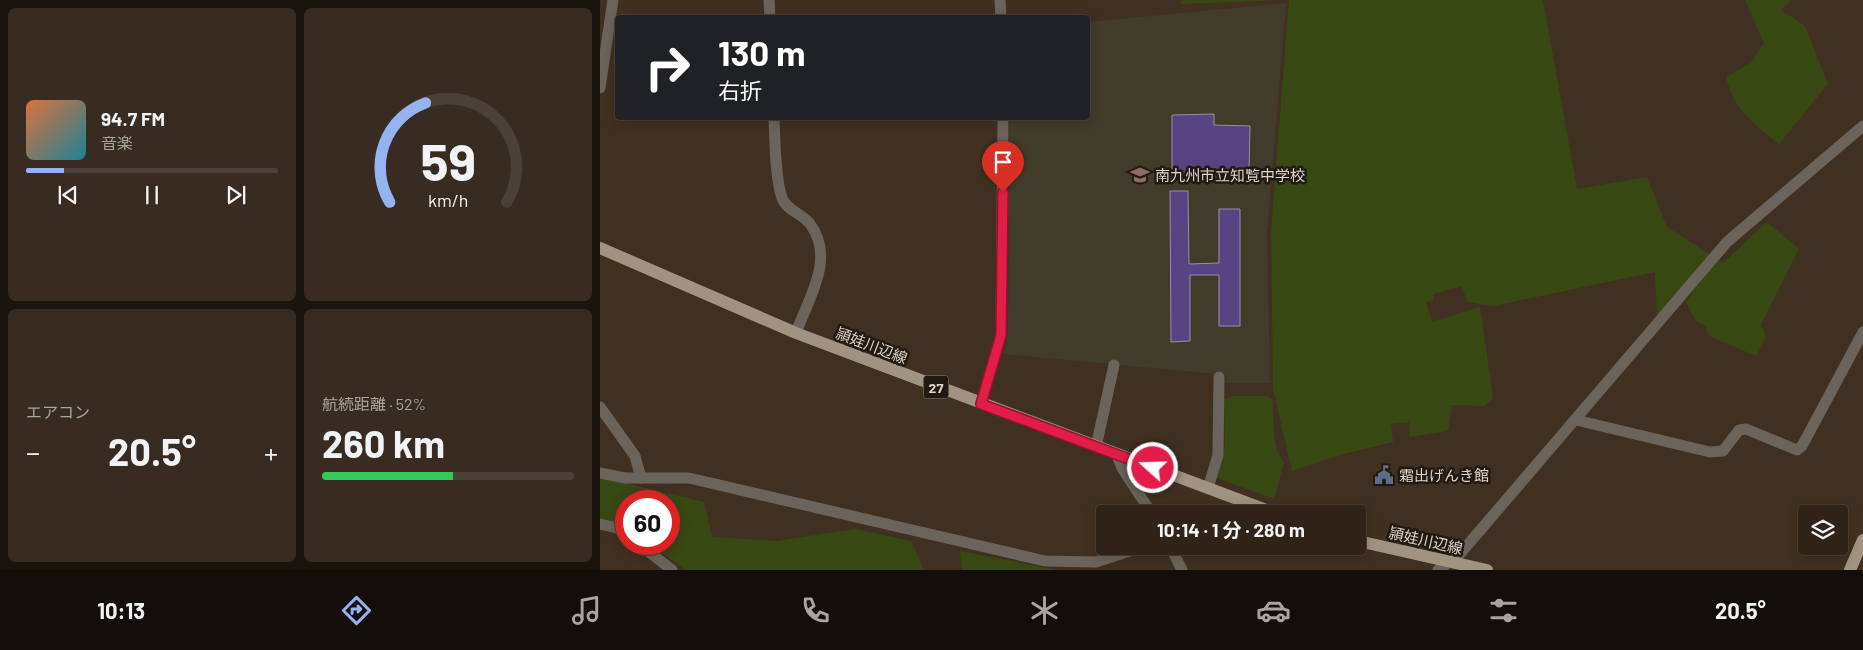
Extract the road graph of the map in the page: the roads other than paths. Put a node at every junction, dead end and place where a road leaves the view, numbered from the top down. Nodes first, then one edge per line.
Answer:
1 (613, 0) edge
2 (769, 0) edge
3 (1000, 0) edge
4 (770, 15) edge
5 (1001, 15) edge
6 (600, 88) edge
7 (774, 120) edge
8 (1003, 120) edge
9 (1863, 126) edge
10 (600, 248) edge
11 (1863, 332) edge
12 (796, 333) junction
13 (1114, 365) dead end
14 (1219, 377) dead end
15 (981, 404) junction
16 (600, 407) edge
17 (1576, 420) junction
18 (1096, 447) junction
19 (1117, 455) junction
20 (600, 473) edge
21 (641, 478) junction
22 (1208, 488) junction
23 (1146, 505) edge
24 (1253, 505) edge
25 (600, 524) edge
26 (615, 528) edge
27 (1863, 540) edge
28 (1366, 542) edge
29 (653, 555) edge
30 (1117, 555) edge
31 (1174, 555) edge
32 (1451, 562) junction
33 (672, 570) edge
34 (1182, 570) edge
35 (1438, 570) edge
36 (1487, 570) edge
37 (1850, 570) edge

1 - 6 street
2 - 4 street
3 - 5 street
7 - 12 street
8 - 15 street
9 - 17 street
10 - 12 main road, 頴娃川辺線 / 27
11 - 17 street
12 - 15 main road, 頴娃川辺線 / 27
13 - 18 street
14 - 22 street
15 - 18 main road, 頴娃川辺線 / 27
16 - 21 street
17 - 32 street
18 - 19 main road, 頴娃川辺線 / 27
19 - 22 main road, 頴娃川辺線 / 27
19 - 23 street
20 - 21 street
21 - 30 street
22 - 24 main road, 頴娃川辺線 / 27
25 - 26 street
27 - 37 main road
28 - 32 main road, 頴娃川辺線
29 - 33 street
31 - 34 street
32 - 35 street
32 - 36 main road, 頴娃川辺線

